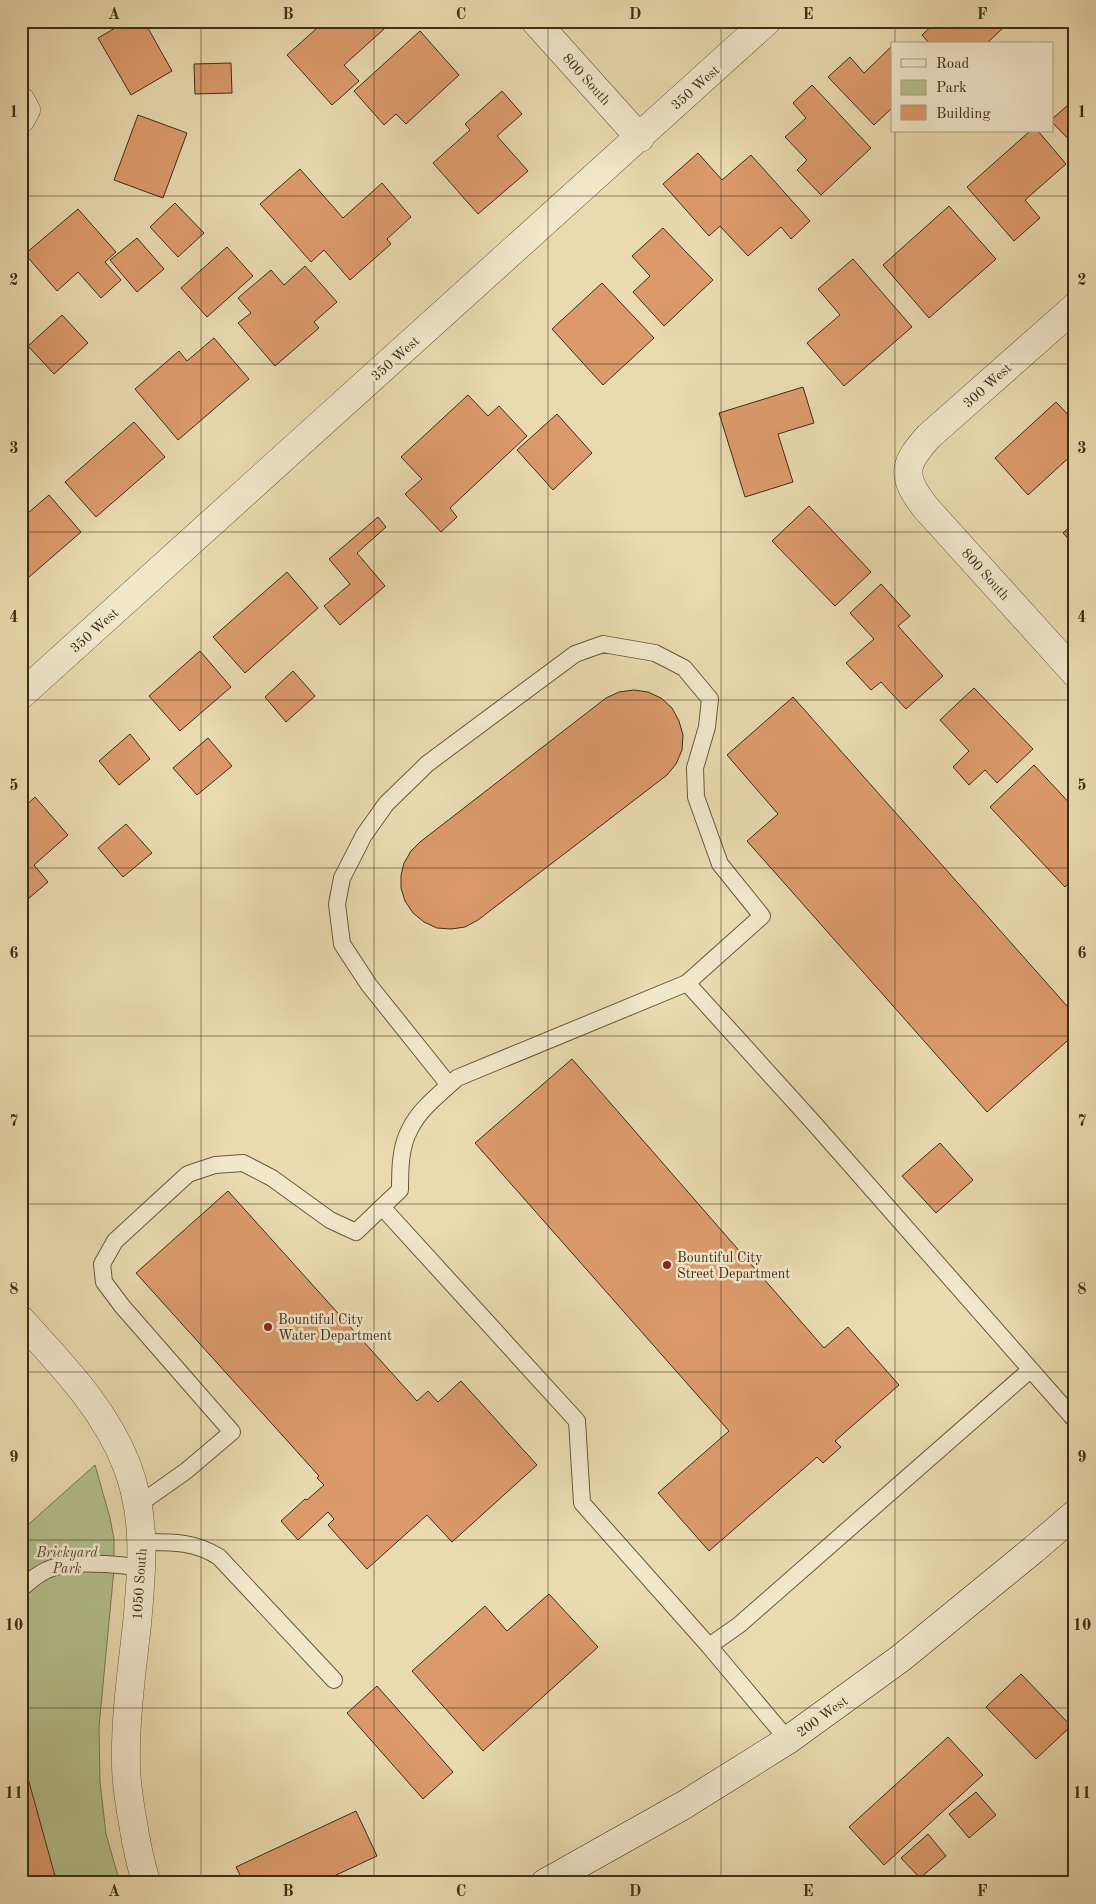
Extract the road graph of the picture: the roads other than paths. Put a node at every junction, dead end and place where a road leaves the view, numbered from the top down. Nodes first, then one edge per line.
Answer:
1 (535, 21) edge
2 (767, 21) edge
3 (640, 138) junction
4 (1075, 307) edge
5 (907, 470) joint
6 (1075, 673) edge
7 (21, 695) edge
8 (686, 983) junction
9 (449, 1085) junction
10 (382, 1207) junction
11 (21, 1320) edge
12 (1030, 1370) junction
13 (1075, 1420) edge
14 (138, 1505) junction
15 (1075, 1514) edge
16 (142, 1554) junction
17 (21, 1589) edge
18 (710, 1646) junction
19 (334, 1680) dead end
20 (788, 1740) junction
21 (147, 1883) edge
22 (545, 1883) edge

1 - 3 street, 800 South
2 - 3 street, 350 West
3 - 7 street, 350 West
4 - 5 street, 300 West
5 - 6 street, 800 South
8 - 9 lane
8 - 9 lane
8 - 12 lane
9 - 10 lane
10 - 14 lane
10 - 18 lane
11 - 14 street, 1050 South
12 - 13 lane
12 - 18 lane
14 - 16 street, 1050 South
15 - 20 street, 200 West
16 - 17 lane
16 - 19 lane
16 - 21 street, 1050 South
18 - 20 lane
20 - 22 street, 200 West

